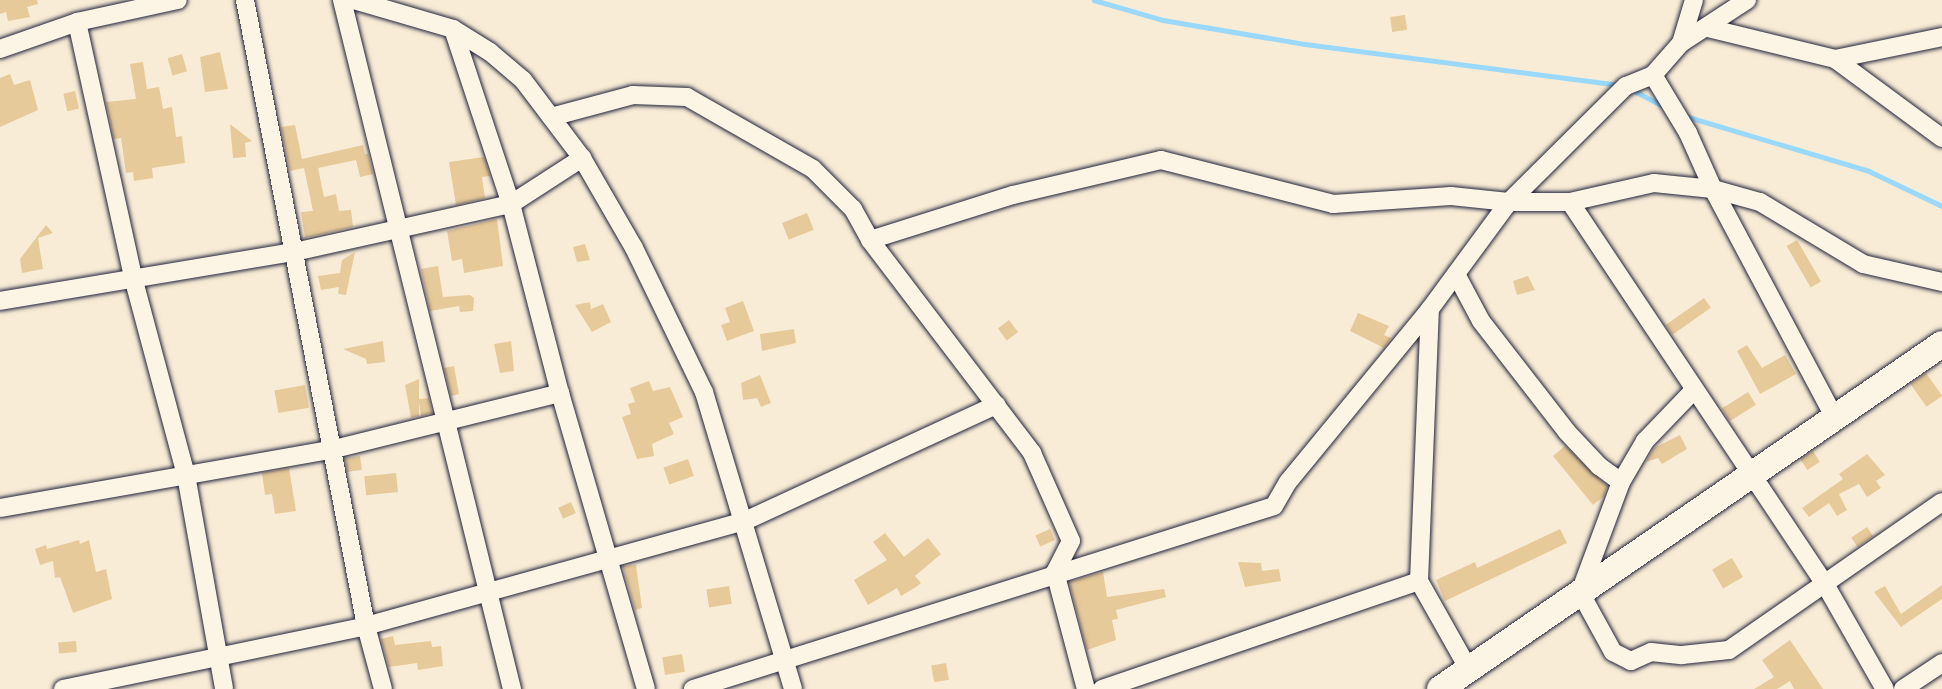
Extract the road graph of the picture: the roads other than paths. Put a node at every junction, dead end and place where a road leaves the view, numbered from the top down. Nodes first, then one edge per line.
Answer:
1 (178, 0) edge
2 (245, 0) edge
3 (342, 0) edge
4 (354, 0) edge
5 (1694, 0) edge
6 (1748, 0) edge
7 (77, 22) junction
8 (1707, 28) junction
9 (453, 29) junction
10 (1942, 37) edge
11 (1682, 43) junction
12 (0, 49) edge
13 (1835, 59) junction
14 (1653, 75) junction
15 (551, 117) junction
16 (1942, 138) edge
17 (582, 158) junction
18 (1713, 189) junction
19 (1570, 201) junction
20 (1509, 202) junction
21 (511, 204) junction
22 (401, 228) junction
23 (870, 240) junction
24 (294, 252) junction
25 (1456, 274) junction
26 (134, 281) junction
27 (1942, 282) edge
28 (0, 301) edge
29 (1430, 309) junction
30 (1942, 344) edge
31 (1694, 390) junction
32 (560, 393) junction
33 (996, 405) junction
34 (1834, 417) junction
35 (447, 421) junction
36 (334, 449) junction
37 (186, 475) junction
38 (1750, 477) junction
39 (1621, 482) junction
40 (1942, 502) edge
41 (0, 508) edge
42 (745, 520) junction
43 (608, 559) junction
44 (1055, 572) junction
45 (1419, 581) junction
46 (1825, 584) junction
47 (488, 592) junction
48 (1580, 592) junction
49 (366, 626) junction
50 (218, 658) junction
51 (784, 658) junction
52 (1942, 663) edge
53 (1468, 669) junction
54 (63, 689) edge
55 (224, 689) edge
56 (383, 689) edge
57 (512, 689) edge
58 (646, 689) edge
59 (693, 689) edge
60 (793, 689) edge
61 (1086, 689) edge
62 (1102, 689) edge
63 (1440, 689) edge
64 (1885, 689) edge
65 (1903, 689) edge

1 - 7 street
2 - 24 street
3 - 22 street
4 - 9 street
5 - 11 street
6 - 8 street
7 - 12 street
7 - 26 street
8 - 11 street
8 - 13 street
9 - 15 street
9 - 21 street
10 - 13 street
11 - 14 street
13 - 16 street
14 - 18 street
14 - 20 street
15 - 17 street
15 - 23 street
17 - 21 street
17 - 42 street
18 - 19 street
18 - 27 street
18 - 34 street
19 - 20 street
19 - 31 street
20 - 23 street
20 - 25 street
21 - 22 street
21 - 32 street
22 - 24 street
22 - 35 street
23 - 33 street
24 - 26 street
24 - 36 street
25 - 29 street
25 - 39 street
26 - 28 street
26 - 37 street
29 - 44 street
29 - 45 street
30 - 34 main road
31 - 38 street
31 - 39 street
32 - 35 street
32 - 43 street
33 - 42 street
33 - 44 street
34 - 38 main road
35 - 36 street
35 - 47 street
36 - 37 street
36 - 49 street
37 - 41 street
37 - 50 street
38 - 46 street
38 - 48 main road
39 - 48 street
40 - 46 street
42 - 43 street
42 - 51 street
43 - 47 street
43 - 58 street
44 - 51 street
44 - 61 street
45 - 53 street
45 - 62 street
46 - 48 street
46 - 64 street
47 - 49 street
47 - 57 street
48 - 53 main road
49 - 50 street
49 - 56 street
50 - 54 street
50 - 55 street
51 - 59 street
51 - 60 street
52 - 65 street
53 - 63 main road

